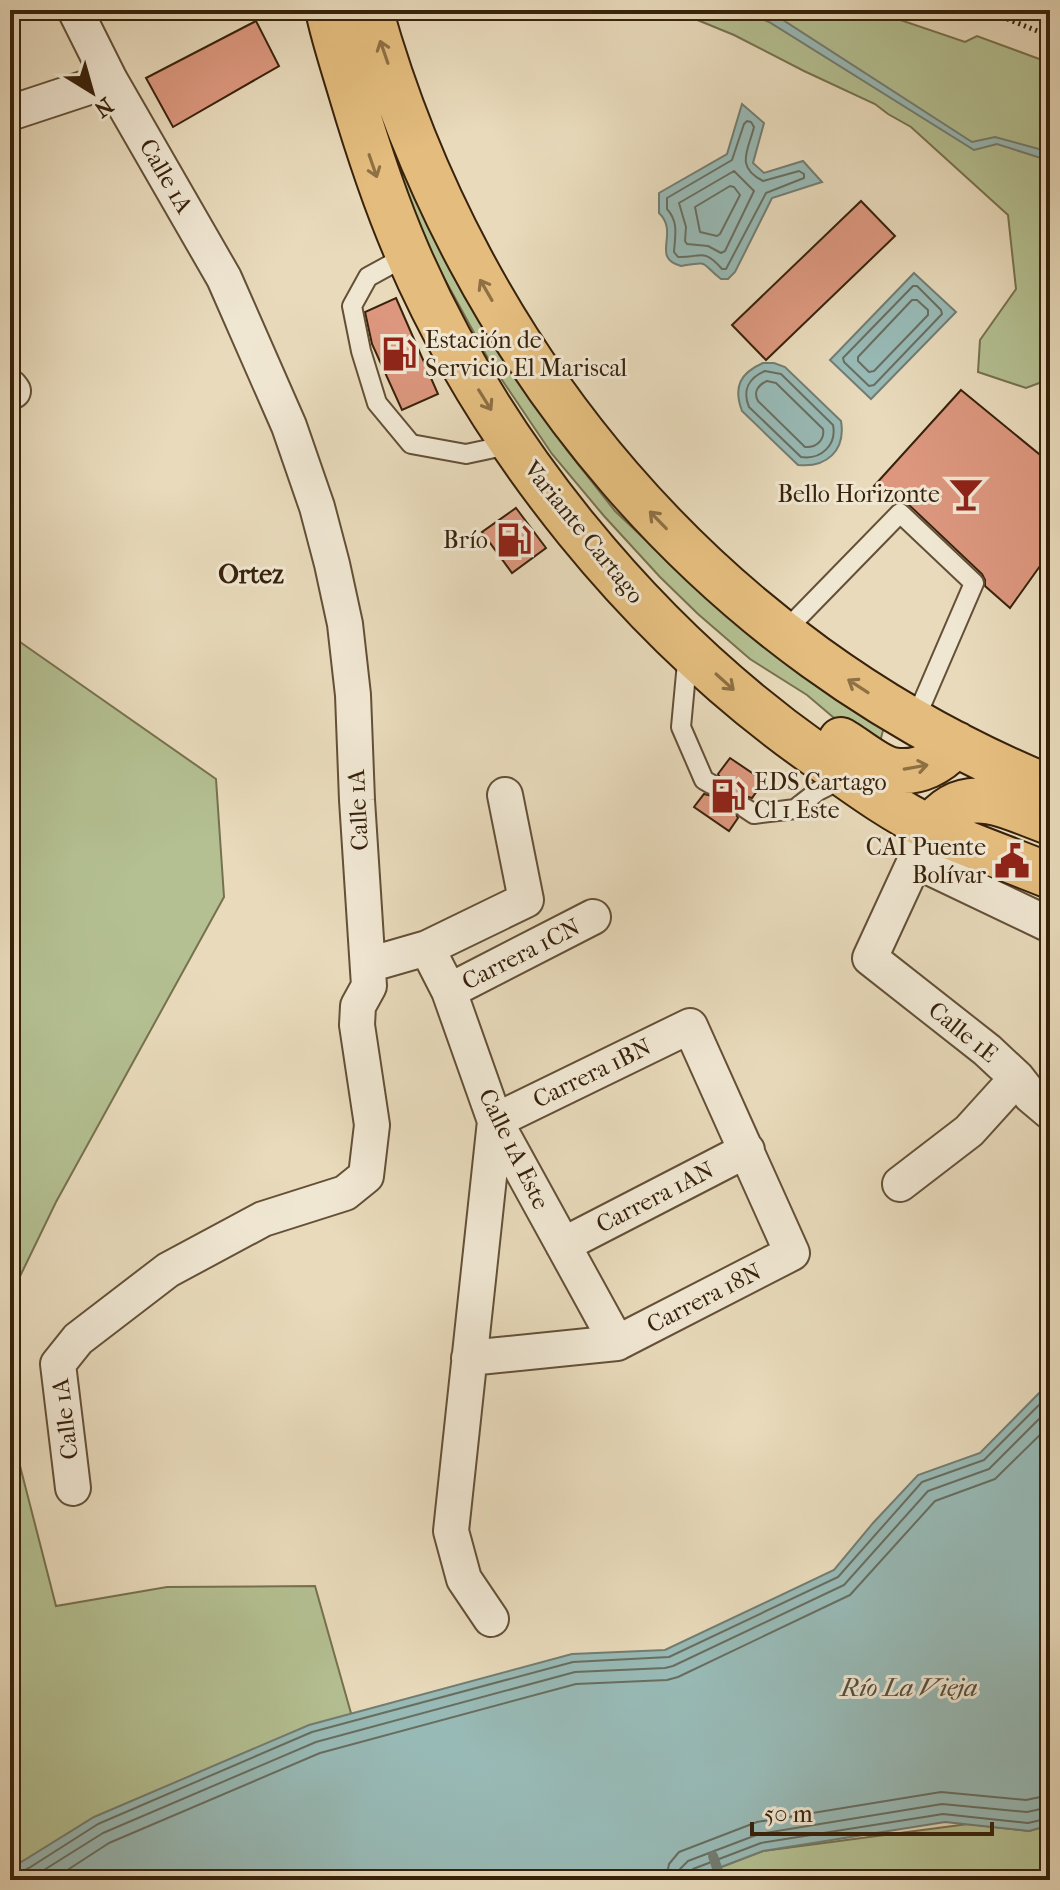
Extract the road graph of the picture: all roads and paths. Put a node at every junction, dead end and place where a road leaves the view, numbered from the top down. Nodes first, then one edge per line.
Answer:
1 (328, 10) edge
2 (370, 10) edge
3 (985, 10) edge
4 (77, 14) edge
5 (1050, 36) edge
6 (110, 80) junction
7 (10, 113) edge
8 (408, 255) junction
9 (513, 444) junction
10 (783, 633) junction
11 (688, 649) junction
12 (914, 722) junction
13 (791, 737) junction
14 (956, 744) junction
15 (847, 776) junction
16 (711, 784) dead end
17 (1050, 788) edge
18 (505, 795) dead end
19 (745, 808) dead end
20 (1050, 822) edge
21 (923, 845) junction
22 (1050, 876) edge
23 (593, 917) dead end
24 (1050, 925) edge
25 (427, 948) junction
26 (368, 965) junction
27 (449, 991) junction
28 (1017, 1078) junction
29 (1050, 1112) edge
30 (495, 1121) junction
31 (747, 1150) junction
32 (900, 1184) dead end
33 (563, 1245) junction
34 (617, 1343) junction
35 (469, 1358) junction
36 (73, 1488) dead end
37 (491, 1619) dead end

1 -> 8 highway, Variante Cartago
10 -> 2 highway
3 - 5 path
4 - 6 street, Calle 1A
6 - 7 street
6 - 26 street, Calle 1A
8 -> 9 highway, Variante Cartago
8 - 9 lane
9 - 11 highway, Variante Cartago
12 -> 10 highway
10 - 12 lane
11 -> 13 highway, Variante Cartago
11 - 16 lane
12 - 14 highway
13 -> 14 highway
13 - 15 highway, Variante Cartago
14 - 17 highway
15 - 19 lane
15 - 21 highway, Variante Cartago
18 - 25 street
20 - 21 highway
21 - 22 highway, Variante Cartago
21 - 24 street
21 - 28 street, Calle 1E
23 - 27 street, Carrera 1CN
25 - 26 street
25 - 27 street, Calle 1A Este
26 - 36 street, Calle 1A
27 - 30 street, Calle 1A Este
28 - 29 street, Calle 1E
28 - 32 street
30 - 31 street, Carrera 1BN
30 - 33 street, Calle 1A Este
30 - 35 street
31 - 33 street, Carrera 1AN
31 - 34 street, Carrera 18N
33 - 34 street, Calle 1A Este
34 - 35 street
35 - 37 street

